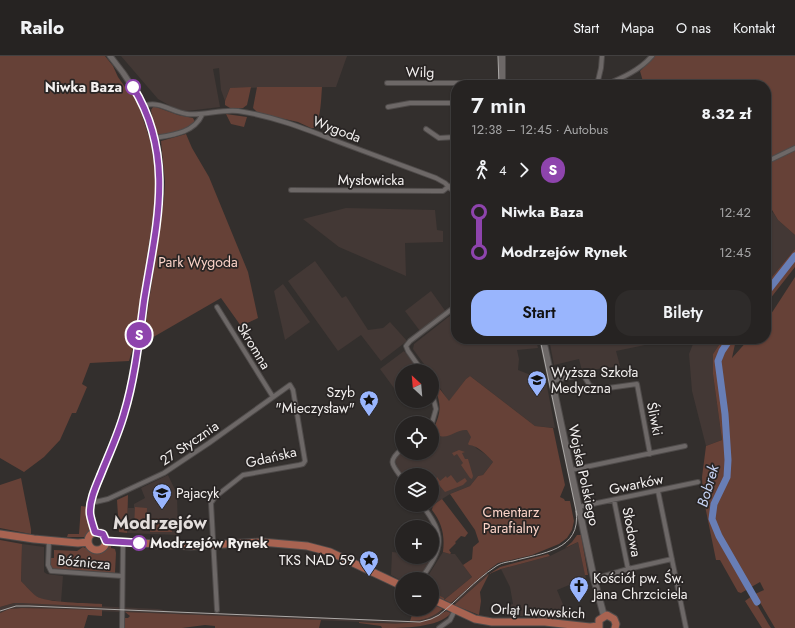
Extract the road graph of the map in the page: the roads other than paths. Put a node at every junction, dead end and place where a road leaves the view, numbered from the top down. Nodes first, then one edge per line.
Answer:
1 (110, 56) edge
2 (502, 56) edge
3 (602, 56) edge
4 (652, 56) edge
5 (502, 80) edge
6 (598, 80) edge
7 (615, 80) edge
8 (387, 83) dead end
9 (451, 84) edge
10 (451, 103) edge
11 (144, 106) junction
12 (388, 107) dead end
13 (202, 114) junction
14 (426, 129) dead end
15 (451, 137) edge
16 (154, 138) junction
17 (795, 148) edge
18 (771, 160) edge
19 (449, 186) junction
20 (451, 188) edge
21 (291, 190) dead end
22 (217, 307) dead end
23 (451, 310) edge
24 (544, 344) edge
25 (417, 364) edge
26 (552, 381) junction
27 (290, 385) joint
28 (273, 397) junction
29 (685, 446) dead end
30 (650, 454) junction
31 (395, 455) edge
32 (395, 468) edge
33 (571, 470) junction
34 (698, 482) dead end
35 (658, 491) junction
36 (614, 500) junction
37 (91, 503) junction
38 (578, 507) junction
39 (427, 512) edge
40 (95, 532) junction
41 (0, 534) edge
42 (49, 540) junction
43 (106, 541) junction
44 (88, 542) junction
45 (123, 542) junction
46 (213, 545) junction
47 (672, 559) junction
48 (628, 569) junction
49 (426, 572) edge
50 (122, 576) junction
51 (594, 579) junction
52 (395, 583) edge
53 (439, 602) edge
54 (217, 610) dead end
55 (455, 610) junction
56 (604, 616) junction
57 (599, 627) edge
58 (122, 628) edge
59 (439, 628) edge
60 (617, 628) edge
61 (686, 628) edge

1 - 11 street
2 - 5 main road
3 - 6 street
4 - 7 street
8 - 9 street, Wilg
10 - 12 street
11 - 13 street, Wygoda
11 - 16 street
13 - 16 street
13 - 19 street, Wygoda
14 - 15 street
16 - 37 street
17 - 18 street
19 - 20 street, Wygoda
19 - 21 street, Mysłowicka
22 - 28 street, Skromna
23 - 25 street
24 - 26 main road, Wojska Polskiego
26 - 30 street, Śliwki
26 - 33 main road, Wojska Polskiego
27 - 28 street, 27 Stycznia
27 - 46 street, Gdańska
28 - 37 street, 27 Stycznia
29 - 30 street, Śliwki
30 - 33 street, Śliwki
31 - 32 street
33 - 38 main road, Wojska Polskiego
34 - 35 street, Gwarków
35 - 36 street, Gwarków
35 - 47 street
36 - 38 street, Gwarków
36 - 48 street, Słodowa
37 - 40 street
38 - 51 main road, Wojska Polskiego
39 - 49 street
40 - 43 main road
40 - 44 main road
41 - 42 main road
42 - 44 main road
42 - 50 street, Bóźnicza
43 - 44 main road
43 - 45 main road
45 - 46 main road
45 - 50 street
46 - 52 main road
46 - 54 street, Gdańska
47 - 48 street
47 - 61 street
48 - 51 street
50 - 58 street
51 - 56 main road, Wojska Polskiego
53 - 55 main road, Orląt Lwowskich
55 - 57 main road, Orląt Lwowskich
55 - 59 street
56 - 57 main road
56 - 60 main road

